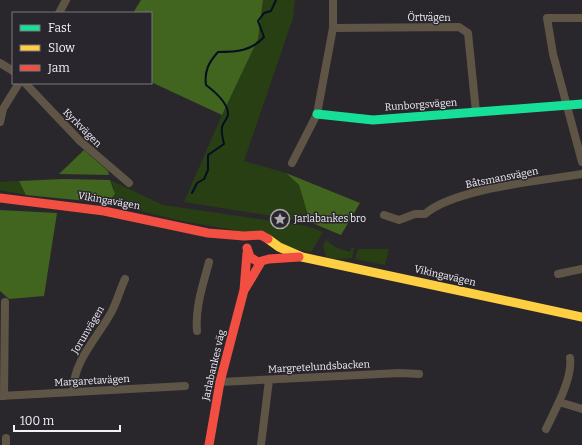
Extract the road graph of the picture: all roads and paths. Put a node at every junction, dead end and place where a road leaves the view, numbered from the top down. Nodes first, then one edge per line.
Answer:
1 (66, 0) edge
2 (333, 0) edge
3 (60, 12) edge
4 (582, 18) edge
5 (333, 28) junction
6 (0, 63) edge
7 (12, 70) edge
8 (18, 84) edge
9 (26, 84) edge
10 (582, 104) edge
11 (567, 105) junction
12 (476, 112) junction
13 (317, 114) junction
14 (0, 122) edge
15 (582, 162) edge
16 (292, 163) dead end
17 (582, 174) edge
18 (129, 183) dead end
19 (0, 198) edge
20 (384, 215) dead end
21 (212, 233) junction
22 (256, 236) junction
23 (272, 243) junction
24 (247, 252) junction
25 (302, 257) junction
26 (265, 261) junction
27 (209, 262) dead end
28 (582, 269) edge
29 (558, 274) dead end
30 (125, 279) dead end
31 (244, 290) junction
32 (5, 302) dead end
33 (582, 317) edge
34 (197, 332) dead end
35 (570, 358) dead end
36 (419, 374) dead end
37 (269, 380) junction
38 (220, 382) junction
39 (185, 386) dead end
40 (74, 392) junction
41 (2, 396) edge
42 (559, 402) junction
43 (582, 409) edge
44 (546, 429) dead end
45 (209, 445) edge
46 (261, 445) edge

1 - 3 street
2 - 5 street
4 - 11 street
5 - 12 street, Örtvägen
5 - 13 street
6 - 7 street
8 - 14 street
9 - 18 street, Kyrkvägen
10 - 11 main road, Runborgsvägen
11 - 12 main road, Runborgsvägen
11 - 15 street
12 - 13 main road, Runborgsvägen
13 - 16 street
17 - 20 street, Båtsmansvägen
19 - 21 main road, Vikingavägen
21 - 22 main road, Vikingavägen
21 - 24 main road, Vikingavägen
22 - 23 main road, Vikingavägen
22 - 24 main road
23 - 25 main road, Vikingavägen
23 - 26 main road
24 - 26 main road, Vikingavägen
24 - 31 main road, Jarlabankes väg
25 - 26 main road, Vikingavägen
25 - 33 main road, Vikingavägen
26 - 31 main road, Jarlabankes väg
27 - 34 street
28 - 29 street
30 - 40 street, Jorunvägen
31 - 38 main road, Jarlabankes väg
32 - 41 street
35 - 42 street
36 - 37 street, Margretelundsbacken
37 - 38 street, Margretelundsbacken
37 - 46 street
38 - 45 main road, Jarlabankes väg
39 - 40 street, Margaretavägen
40 - 41 street, Margaretavägen
42 - 43 street
42 - 44 street

